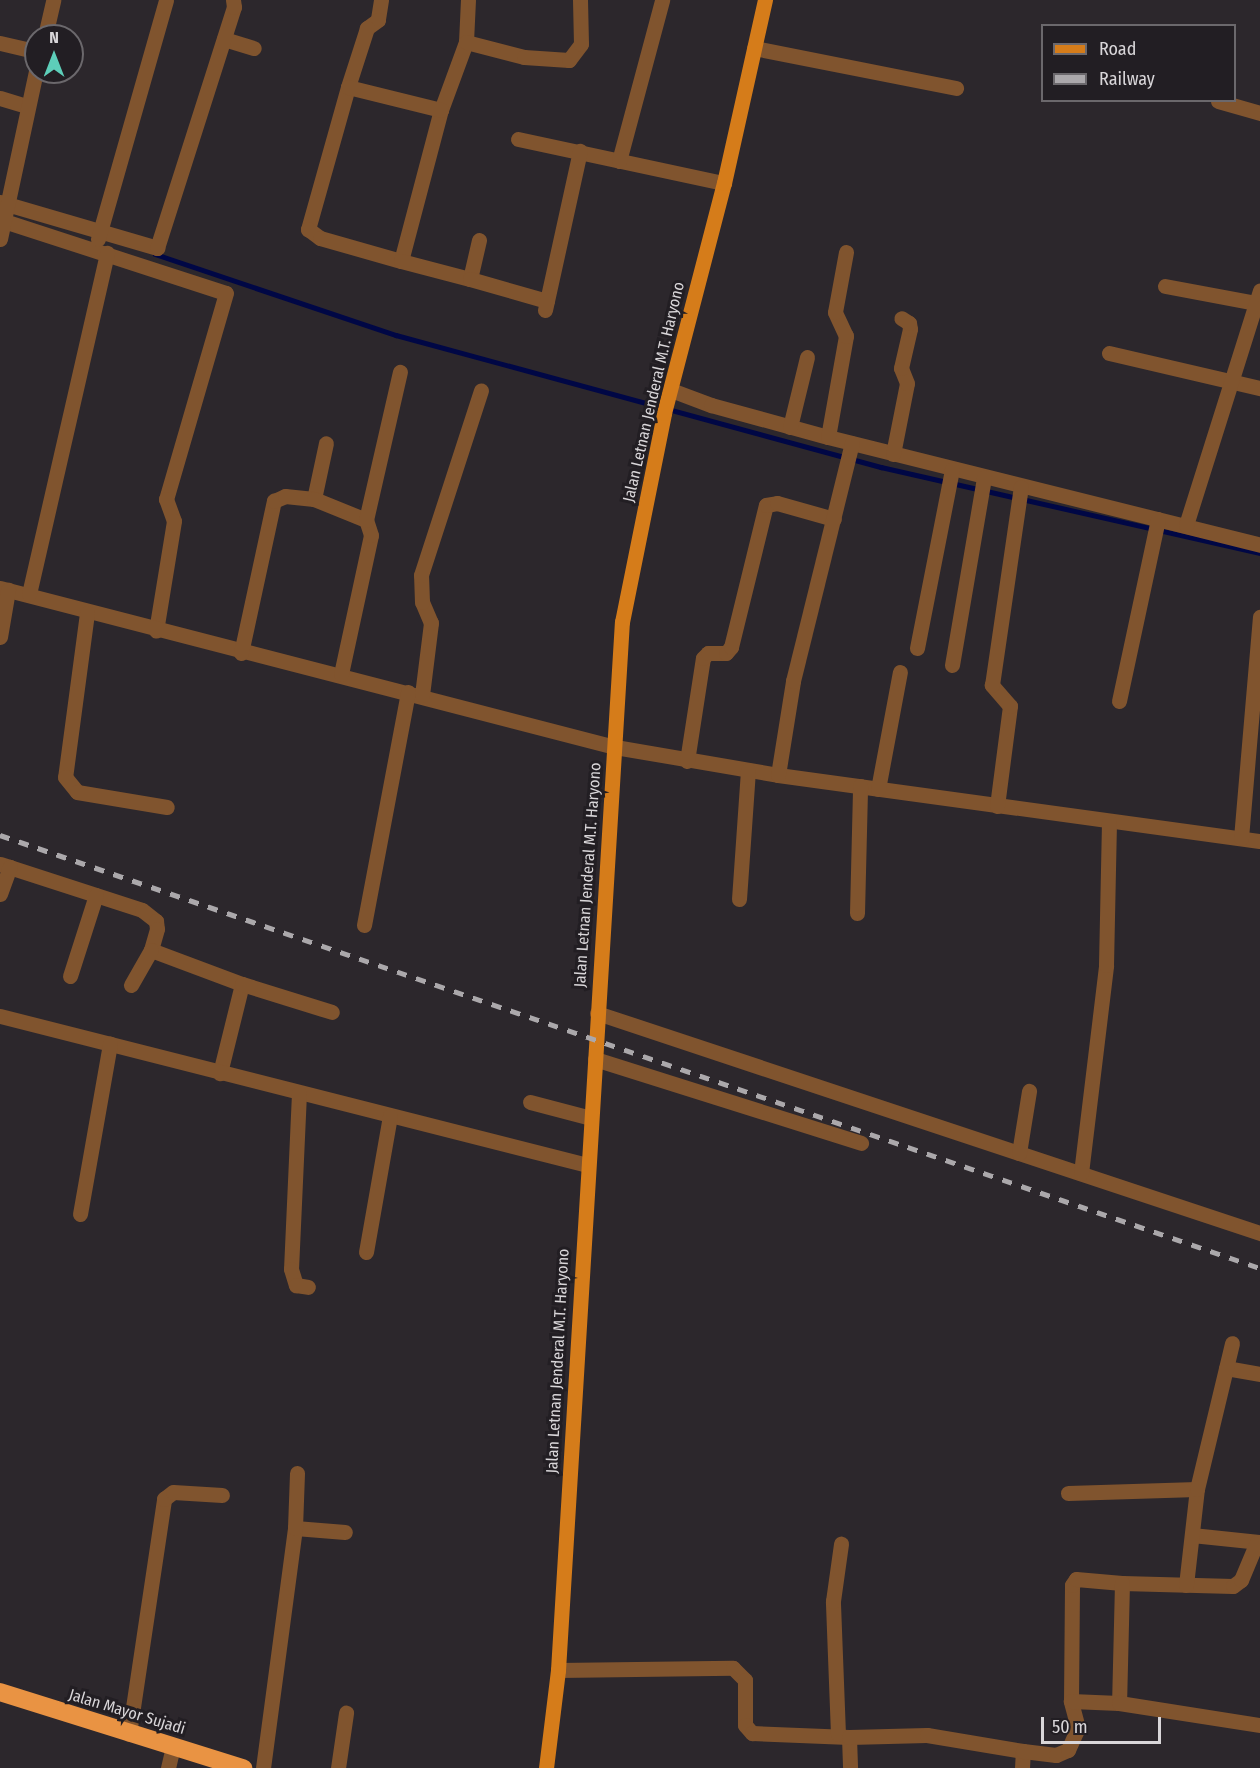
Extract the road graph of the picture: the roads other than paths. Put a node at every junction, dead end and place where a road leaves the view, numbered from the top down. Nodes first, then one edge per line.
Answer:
1 (53, 0) edge
2 (166, 0) edge
3 (233, 0) edge
4 (381, 0) edge
5 (468, 0) edge
6 (580, 0) edge
7 (662, 0) edge
8 (765, 0) edge
9 (48, 24) edge
10 (224, 39) junction
11 (466, 42) junction
12 (0, 43) edge
13 (24, 48) edge
14 (255, 48) dead end
15 (754, 48) junction
16 (33, 84) edge
17 (348, 87) junction
18 (956, 88) dead end
19 (0, 98) edge
20 (1222, 102) edge
21 (27, 106) junction
22 (441, 110) junction
23 (1260, 113) edge
24 (518, 139) dead end
25 (580, 151) junction
26 (619, 161) junction
27 (724, 183) junction
28 (4, 210) edge
29 (101, 231) junction
30 (0, 239) edge
31 (479, 240) dead end
32 (99, 250) junction
33 (846, 252) dead end
34 (402, 261) junction
35 (470, 279) junction
36 (1166, 286) dead end
37 (1258, 297) edge
38 (901, 318) dead end
39 (1109, 353) dead end
40 (807, 357) dead end
41 (400, 372) dead end
42 (1234, 382) junction
43 (1260, 388) edge
44 (481, 390) dead end
45 (670, 393) junction
46 (790, 427) junction
47 (828, 437) junction
48 (326, 443) dead end
49 (850, 453) junction
50 (893, 454) junction
51 (951, 474) junction
52 (983, 483) junction
53 (1020, 498) junction
54 (314, 500) junction
55 (834, 519) junction
56 (1158, 519) junction
57 (366, 520) junction
58 (1186, 525) junction
59 (1260, 545) edge
60 (4, 589) edge
61 (29, 594) junction
62 (87, 613) junction
63 (1260, 617) edge
64 (156, 631) junction
65 (0, 637) edge
66 (917, 648) dead end
67 (241, 652) junction
68 (952, 665) dead end
69 (900, 672) dead end
70 (341, 674) junction
71 (415, 693) junction
72 (1119, 700) dead end
73 (615, 747) junction
74 (687, 761) junction
75 (748, 770) junction
76 (778, 776) junction
77 (860, 786) junction
78 (878, 789) junction
79 (997, 806) junction
80 (167, 807) dead end
81 (1109, 822) junction
82 (1241, 838) junction
83 (1260, 841) edge
84 (5, 865) edge
85 (0, 894) edge
86 (96, 895) junction
87 (739, 899) dead end
88 (857, 913) dead end
89 (364, 925) dead end
90 (151, 950) junction
91 (70, 976) dead end
92 (242, 984) junction
93 (131, 985) dead end
94 (332, 1012) dead end
95 (597, 1013) junction
96 (0, 1016) edge
97 (110, 1044) junction
98 (595, 1059) junction
99 (220, 1073) junction
100 (1029, 1091) dead end
101 (299, 1093) junction
102 (530, 1102) dead end
103 (390, 1116) junction
104 (591, 1118) junction
105 (861, 1143) dead end
106 (1019, 1153) junction
107 (587, 1165) junction
108 (1081, 1173) junction
109 (80, 1214) dead end
110 (1260, 1233) edge
111 (366, 1252) dead end
112 (308, 1287) dead end
113 (1232, 1342) dead end
114 (1226, 1368) junction
115 (1260, 1374) edge
116 (297, 1473) dead end
117 (1197, 1489) junction
118 (1068, 1493) dead end
119 (222, 1495) dead end
120 (295, 1528) junction
121 (345, 1532) dead end
122 (1192, 1535) junction
123 (1259, 1542) edge
124 (841, 1544) dead end
125 (1122, 1583) junction
126 (1186, 1586) junction
127 (558, 1670) junction
128 (0, 1692) edge
129 (1071, 1701) junction
130 (1119, 1703) junction
131 (346, 1713) dead end
132 (1260, 1725) edge
133 (129, 1734) junction
134 (843, 1736) junction
135 (173, 1747) junction
136 (1023, 1751) junction
137 (168, 1768) edge
138 (243, 1768) edge
139 (263, 1768) edge
140 (338, 1768) edge
141 (546, 1768) edge
142 (850, 1768) edge
143 (1022, 1768) edge

1 - 9 street
2 - 29 street
3 - 10 street
4 - 17 street
5 - 11 street
6 - 11 street
7 - 26 street
8 - 15 main road, Jalan Letnan Jenderal M.T. Haryono
10 - 14 street
10 - 29 street
11 - 22 street
12 - 13 street
15 - 18 street
15 - 27 main road, Jalan Letnan Jenderal M.T. Haryono
16 - 21 street
17 - 22 street
17 - 34 street
19 - 21 street
20 - 23 street
21 - 28 street
22 - 34 street
24 - 25 street
25 - 26 street
25 - 35 street
26 - 27 street
27 - 45 main road, Jalan Letnan Jenderal M.T. Haryono
28 - 29 street
28 - 30 street
28 - 32 street
29 - 32 street
31 - 35 street
32 - 61 street
32 - 64 street
33 - 47 street
34 - 35 street
36 - 37 street
37 - 42 street
38 - 50 street
39 - 42 street
40 - 46 street
41 - 57 street
42 - 43 street
42 - 58 street
44 - 71 street
45 - 46 street
45 - 73 main road, Jalan Letnan Jenderal M.T. Haryono
46 - 47 street
47 - 49 street
48 - 54 street
49 - 50 street
49 - 55 street
50 - 51 street
51 - 52 street
51 - 66 street
52 - 53 street
52 - 68 street
53 - 56 street
53 - 79 street
54 - 57 street
54 - 67 street
55 - 74 street
55 - 76 street
56 - 58 street
56 - 72 street
57 - 70 street
58 - 59 street
60 - 61 street
60 - 65 street
61 - 62 street
62 - 64 street
62 - 80 street
63 - 82 street
64 - 67 street
67 - 70 street
69 - 78 street
70 - 71 street
71 - 73 street
71 - 89 street
73 - 74 street
73 - 95 main road, Jalan Letnan Jenderal M.T. Haryono
74 - 75 street
75 - 76 street
75 - 87 street
76 - 77 street
77 - 78 street
77 - 88 street
78 - 79 street
79 - 81 street
81 - 82 street
81 - 108 street
82 - 83 street
84 - 85 street
84 - 86 street
86 - 90 street
86 - 91 street
90 - 92 street
90 - 93 street
92 - 94 street
92 - 99 street
95 - 98 main road, Jalan Letnan Jenderal M.T. Haryono
95 - 106 street
96 - 97 street
97 - 99 street
97 - 109 street
98 - 104 main road, Jalan Letnan Jenderal M.T. Haryono
98 - 105 street
99 - 101 street
100 - 106 street
101 - 103 street
101 - 112 street
102 - 104 street
103 - 107 street
103 - 111 street
104 - 107 main road, Jalan Letnan Jenderal M.T. Haryono
106 - 108 street
107 - 127 main road, Jalan Letnan Jenderal M.T. Haryono
108 - 110 street
113 - 114 street
114 - 115 street
114 - 117 street
116 - 120 street
117 - 118 street
117 - 122 street
119 - 133 street
120 - 121 street
120 - 139 street
122 - 123 street
122 - 126 street
123 - 126 street
124 - 134 street
125 - 126 street
125 - 129 street
125 - 130 street
127 - 134 street
127 - 141 main road, Jalan Letnan Jenderal M.T. Haryono
128 - 133 highway, Jalan Mayor Sujadi
129 - 130 street
129 - 136 street
130 - 132 street
131 - 140 street
133 - 135 highway, Jalan Mayor Sujadi
134 - 136 street
134 - 142 street
135 - 137 street
135 - 138 highway, Jalan Mayor Sujadi
136 - 143 street

